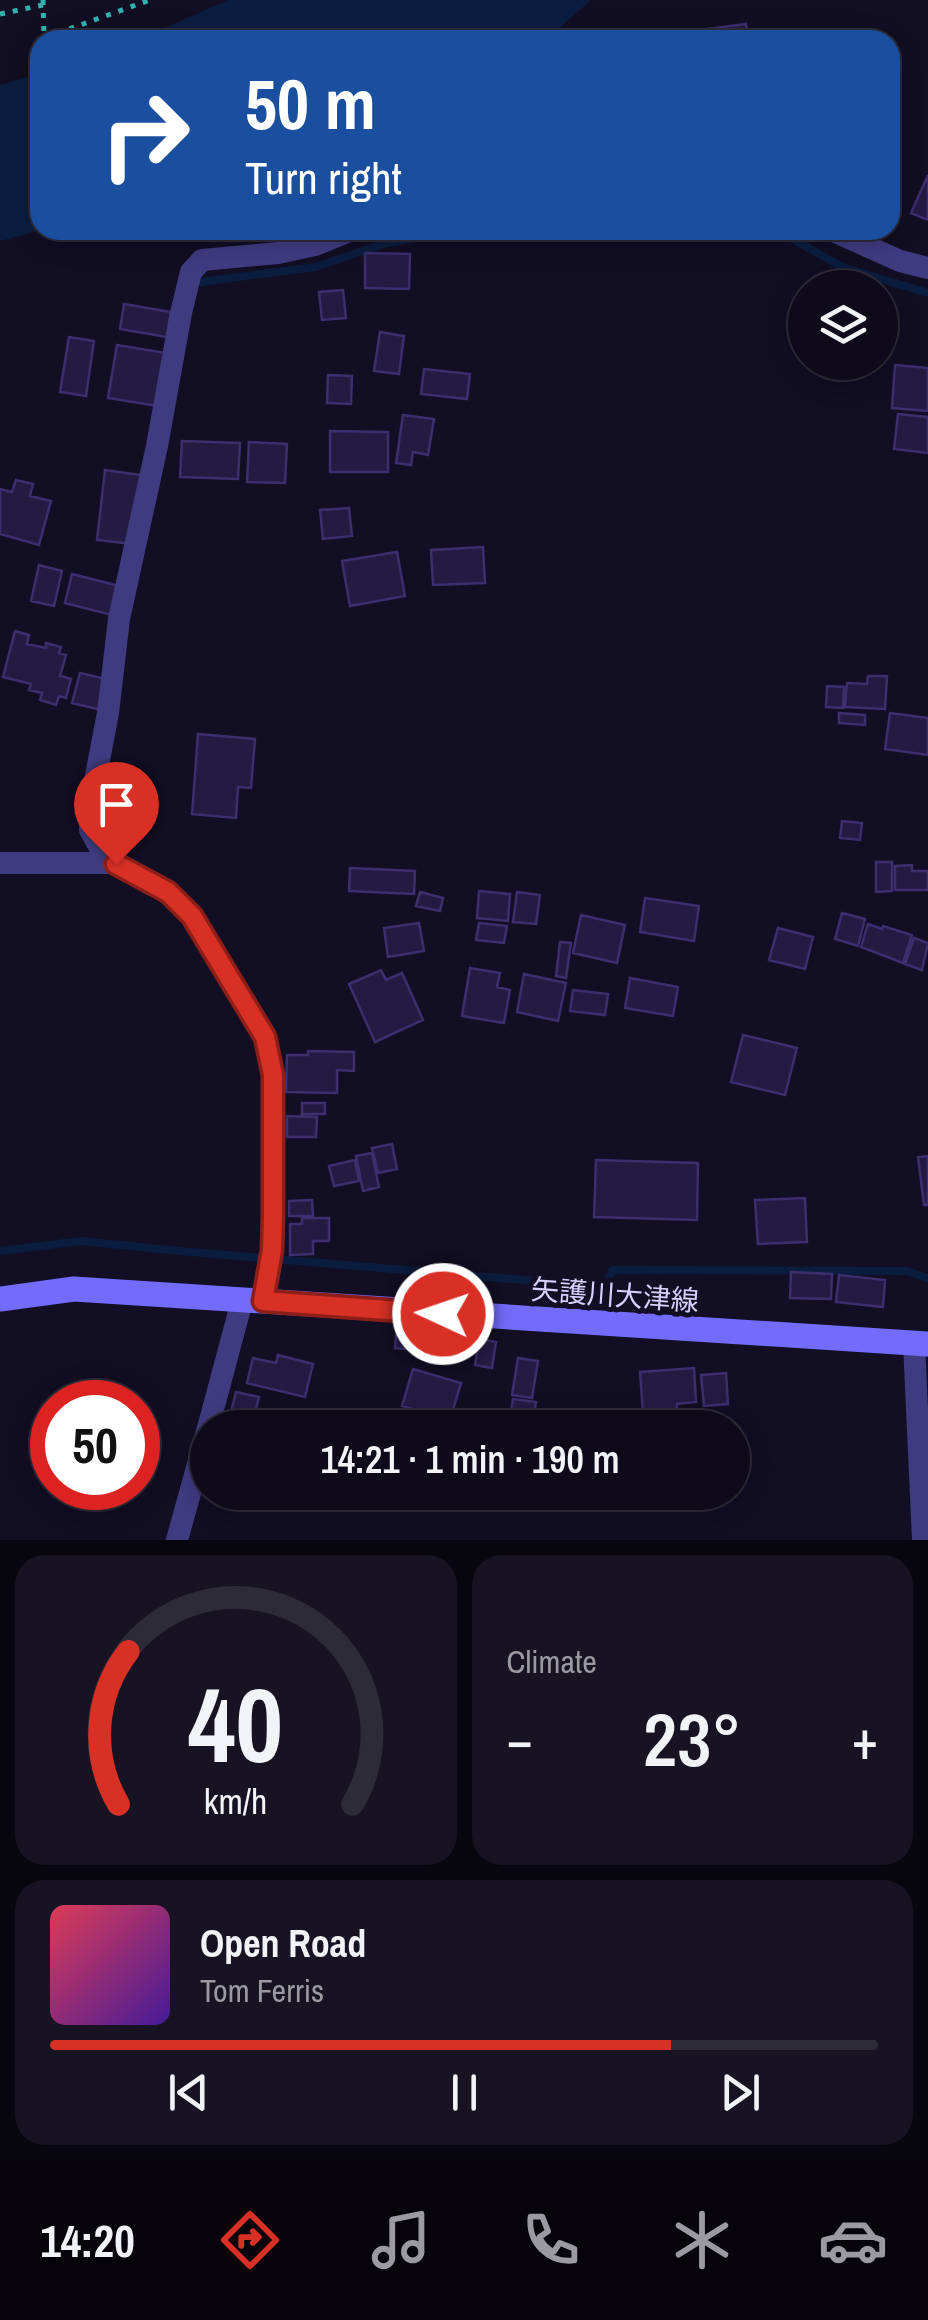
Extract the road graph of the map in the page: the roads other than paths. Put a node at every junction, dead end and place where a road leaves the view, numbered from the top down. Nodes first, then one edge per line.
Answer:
1 (327, 240) edge
2 (853, 240) edge
3 (928, 268) edge
4 (0, 864) edge
5 (116, 864) junction
6 (257, 1293) junction
7 (0, 1298) edge
8 (921, 1344) edge
9 (215, 1410) edge
10 (190, 1493) edge
11 (177, 1540) edge
12 (923, 1540) edge

1 - 5 street
2 - 3 street
4 - 5 street
5 - 6 street
6 - 7 main road, 矢護川大津線
6 - 8 main road, 矢護川大津線
6 - 9 street
8 - 12 street
10 - 11 street

